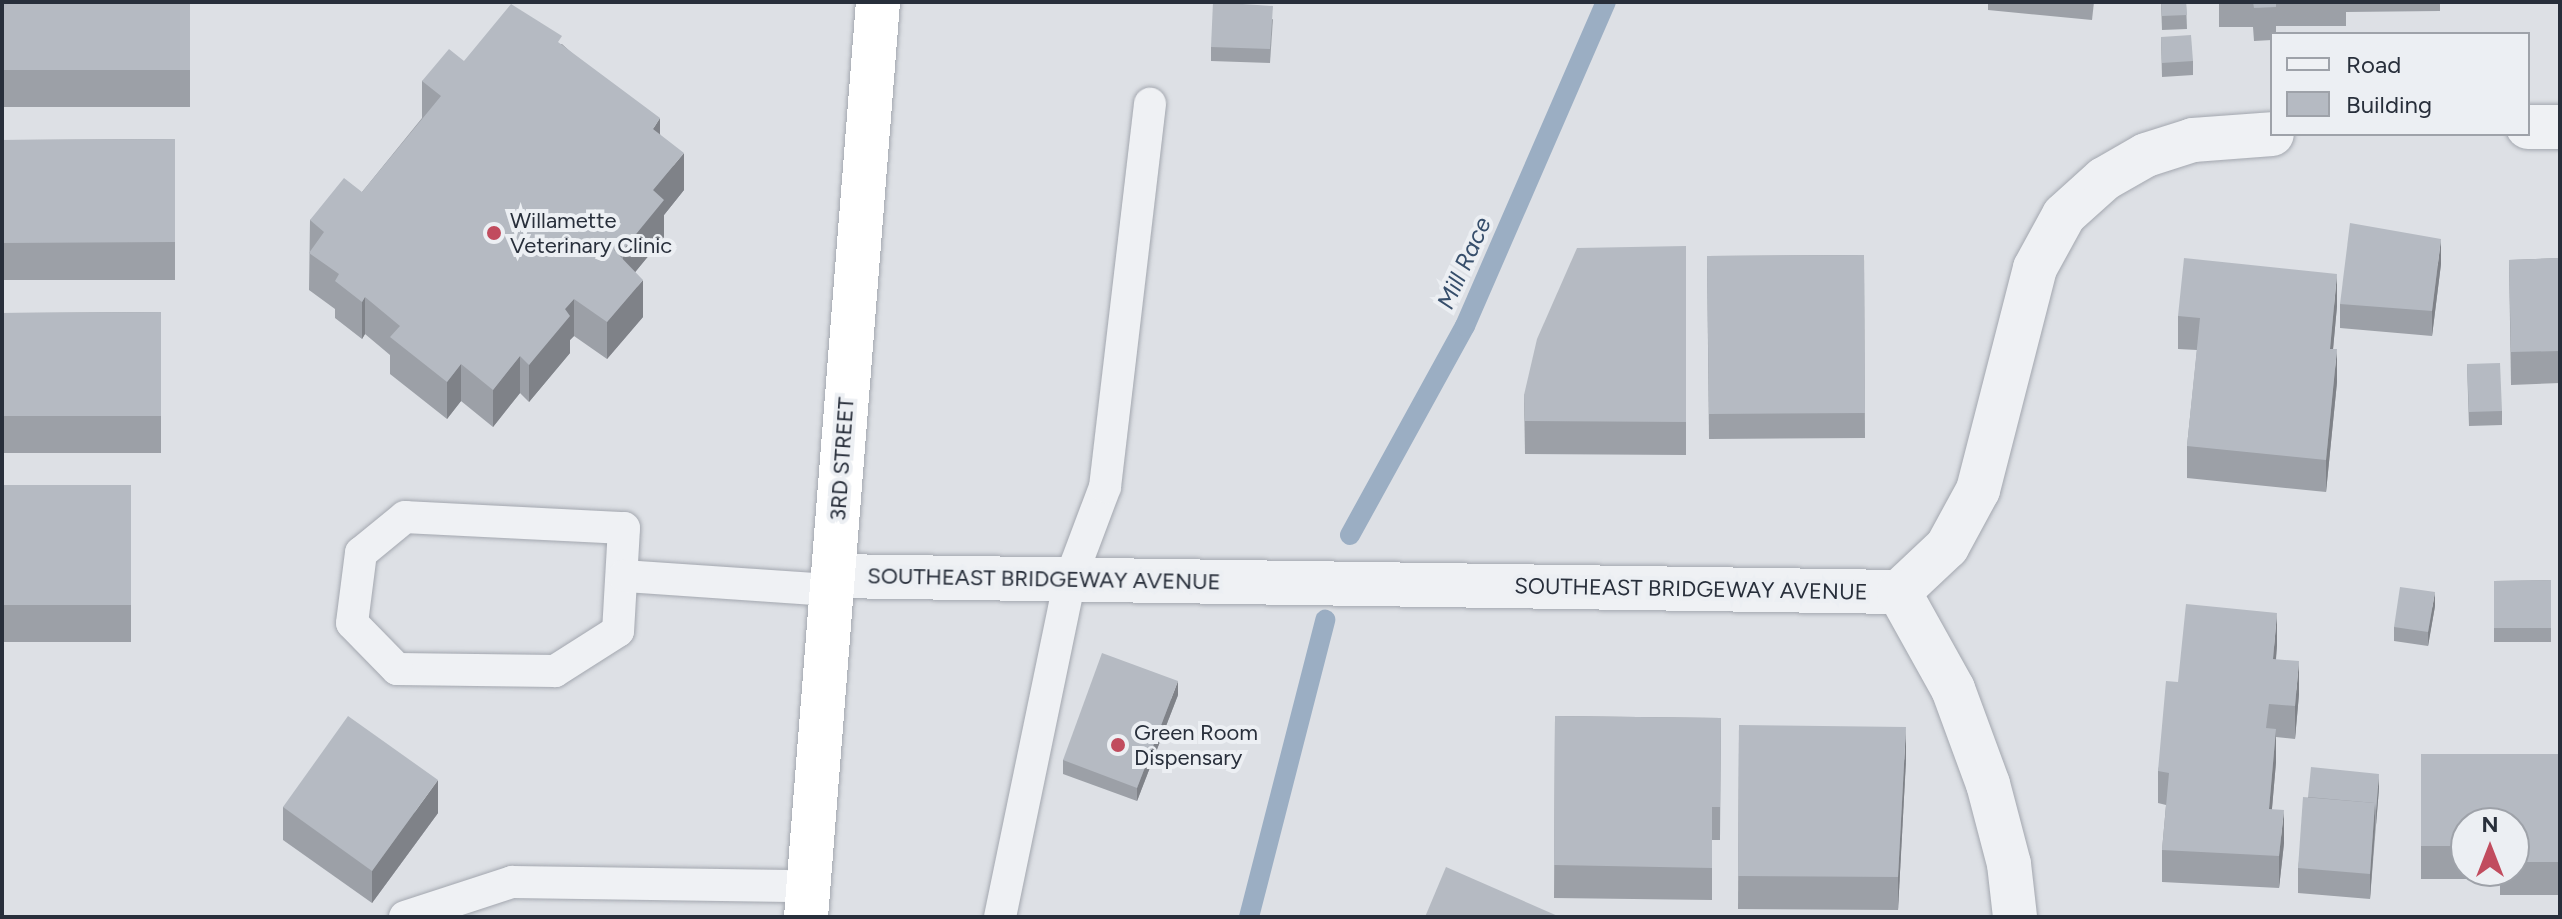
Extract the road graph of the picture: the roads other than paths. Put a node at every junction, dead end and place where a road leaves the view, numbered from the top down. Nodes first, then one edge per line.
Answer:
1 (878, 2) edge
2 (1150, 104) dead end
3 (2530, 127) edge
4 (2560, 127) edge
5 (2270, 134) edge
6 (624, 576) junction
7 (1070, 580) junction
8 (832, 583) junction
9 (1899, 592) junction
10 (807, 902) edge
11 (405, 917) edge
12 (1000, 917) edge
13 (2015, 917) edge

1 - 8 highway, 3RD STREET
2 - 7 lane
3 - 4 street
5 - 9 street, SOUTHEAST BRIDGEWAY AVENUE
6 - 6 lane
6 - 8 lane
7 - 8 street, SOUTHEAST BRIDGEWAY AVENUE
7 - 9 street, SOUTHEAST BRIDGEWAY AVENUE
7 - 12 lane
8 - 10 highway, 3RD STREET
9 - 13 street
10 - 11 lane

